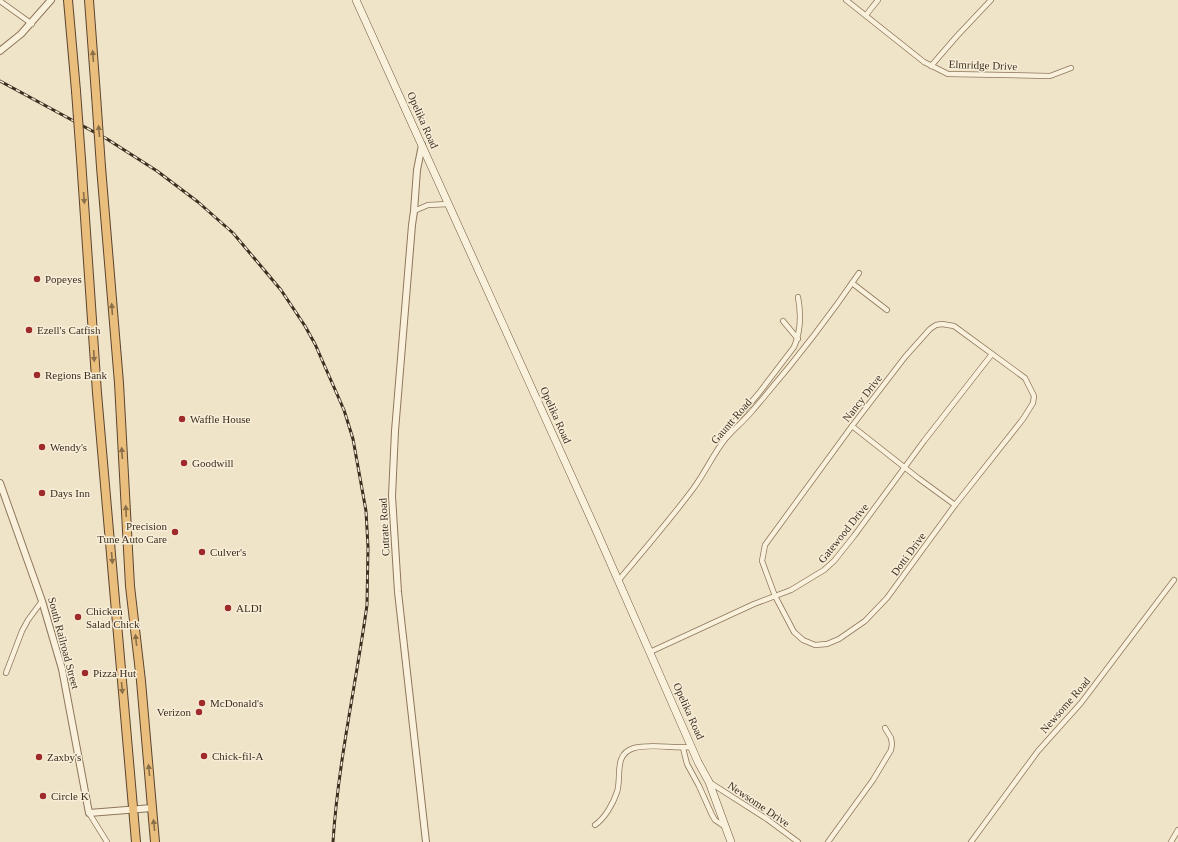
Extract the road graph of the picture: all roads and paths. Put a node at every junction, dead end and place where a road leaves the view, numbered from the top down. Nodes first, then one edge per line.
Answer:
1 (51, 0) edge
2 (68, 0) edge
3 (89, 0) edge
4 (356, 0) edge
5 (846, 0) edge
6 (878, 0) edge
7 (990, 0) edge
8 (0, 2) edge
9 (866, 15) junction
10 (32, 24) junction
11 (0, 51) edge
12 (931, 66) junction
13 (1071, 68) dead end
14 (422, 145) junction
15 (449, 204) junction
16 (414, 211) junction
17 (860, 273) dead end
18 (852, 283) junction
19 (798, 297) dead end
20 (887, 310) dead end
21 (783, 321) dead end
22 (798, 339) junction
23 (992, 354) junction
24 (1034, 396) joint
25 (852, 426) junction
26 (727, 437) junction
27 (904, 468) junction
28 (0, 484) edge
29 (955, 505) junction
30 (1174, 580) dead end
31 (618, 581) junction
32 (775, 596) junction
33 (42, 601) junction
34 (650, 652) junction
35 (6, 673) dead end
36 (885, 728) dead end
37 (692, 746) junction
38 (683, 748) junction
39 (709, 782) junction
40 (152, 808) junction
41 (132, 810) junction
42 (89, 813) junction
43 (595, 825) dead end
44 (726, 827) junction
45 (1178, 830) edge
46 (107, 842) edge
47 (136, 842) edge
48 (155, 842) edge
49 (426, 842) edge
50 (731, 842) edge
51 (798, 842) edge
52 (828, 842) edge
53 (971, 842) edge
54 (1170, 842) edge

1 - 10 street
2 -> 41 highway, bridge
40 -> 3 highway, bridge
4 - 14 main road, Opelika Road
5 - 9 street, Elmridge Drive
6 - 9 street
7 - 12 street
8 - 10 street
9 - 12 street, Elmridge Drive
10 - 11 street
12 - 13 street, Elmridge Drive
14 - 15 main road, Opelika Road
14 - 16 street, Cutrate Road
15 - 16 street
15 - 31 main road, Opelika Road
16 - 49 street, Cutrate Road
17 - 18 street, Gauntt Road
18 - 20 street
18 - 26 street, Gauntt Road
19 - 22 street
21 - 22 street
22 - 26 street
23 - 24 street, Nancy Drive
23 - 25 street, Nancy Drive
23 - 27 street, Gatewood Drive
24 - 29 street, Dotti Drive
25 - 27 street
25 - 32 street, Nancy Drive
26 - 31 street, Gauntt Road
27 - 29 street
27 - 32 street, Gatewood Drive
28 - 33 street, South Railroad Street
29 - 32 street, Dotti Drive
30 - 53 street, Newsome Road
31 - 34 main road, Opelika Road
32 - 34 street, Gatewood Drive
33 - 35 street
33 - 42 street, South Railroad Street
34 - 37 main road, Opelika Road
36 - 52 street
37 - 38 street
37 - 39 main road, Opelika Road
38 - 43 street
38 - 44 street
39 - 44 main road, Opelika Road
39 - 51 street, Newsome Drive
40 - 41 street
48 -> 40 highway
41 - 42 street
41 - 47 highway
42 - 46 street, South Railroad Street
44 - 50 main road, Opelika Road
45 - 54 street

